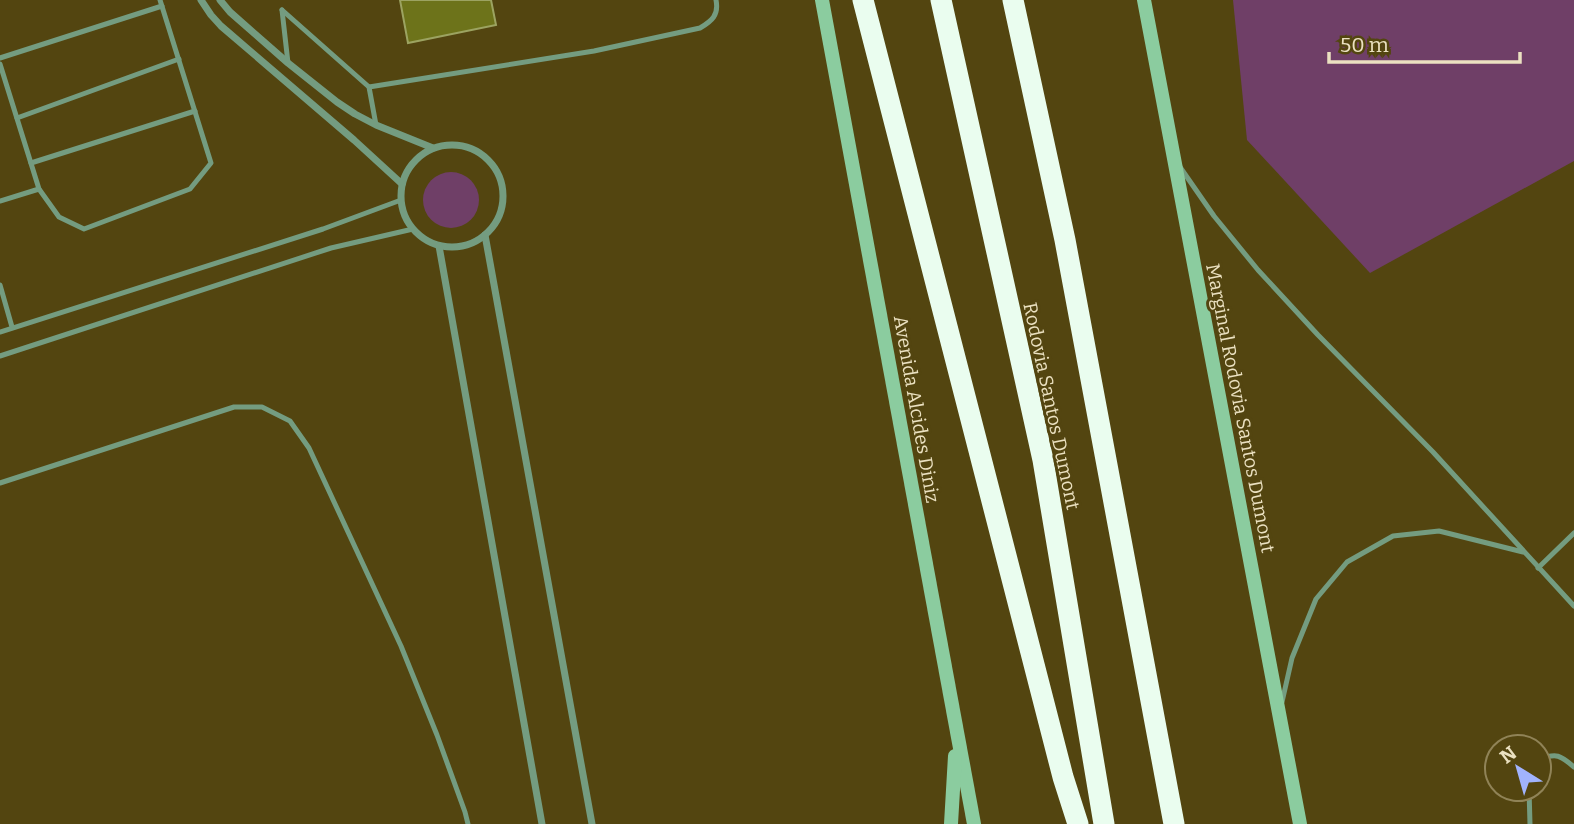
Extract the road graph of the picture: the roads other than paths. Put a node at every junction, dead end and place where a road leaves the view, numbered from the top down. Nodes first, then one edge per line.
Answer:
1 (201, 0) edge
2 (220, 0) edge
3 (716, 0) edge
4 (822, 0) edge
5 (863, 0) edge
6 (941, 0) edge
7 (1013, 0) edge
8 (1144, 0) edge
9 (161, 3) edge
10 (0, 58) edge
11 (179, 59) junction
12 (289, 63) junction
13 (0, 64) edge
14 (369, 88) junction
15 (195, 111) junction
16 (17, 117) junction
17 (376, 125) junction
18 (433, 148) junction
19 (1174, 158) junction
20 (31, 163) junction
21 (402, 184) junction
22 (39, 189) junction
23 (401, 200) junction
24 (0, 201) edge
25 (413, 229) junction
26 (485, 235) junction
27 (439, 246) junction
28 (0, 285) edge
29 (12, 327) junction
30 (0, 332) edge
31 (0, 356) edge
32 (0, 483) edge
33 (1574, 533) edge
34 (1523, 552) junction
35 (1538, 568) junction
36 (1574, 606) edge
37 (1279, 715) junction
38 (957, 734) junction
39 (1553, 755) edge
40 (1574, 767) edge
41 (1529, 803) edge
42 (468, 824) edge
43 (542, 824) edge
44 (592, 824) edge
45 (951, 824) edge
46 (974, 824) edge
47 (1078, 824) edge
48 (1104, 824) edge
49 (1174, 824) edge
50 (1300, 824) edge
51 (1530, 824) edge

1 - 21 street
2 - 12 street
3 - 14 lane
4 - 38 main road, Avenida Alcides Diniz
5 - 47 highway
6 - 48 highway, Rodovia Santos Dumont
7 - 49 highway
8 - 19 main road, Marginal Rodovia Santos Dumont
9 - 10 lane
9 - 11 lane
11 - 15 lane
11 - 16 lane
12 - 14 lane
12 - 17 street
13 - 16 lane
14 - 17 lane
15 - 20 lane
15 - 22 lane
16 - 20 lane
17 - 18 street
18 - 21 street
18 - 26 street
19 - 34 lane
19 - 37 main road, Marginal Rodovia Santos Dumont
20 - 22 lane
21 - 23 street
22 - 24 lane
23 - 25 street
23 - 29 lane
25 - 27 street
25 - 31 lane
26 - 27 street
26 - 44 street
27 - 43 street
28 - 29 lane
29 - 30 lane
32 - 42 lane
33 - 35 lane
34 - 35 lane
34 - 37 lane
35 - 36 lane
37 - 50 main road, Marginal Rodovia Santos Dumont
38 - 45 main road
38 - 46 main road, Avenida Alcides Diniz
39 - 40 lane
41 - 51 lane

